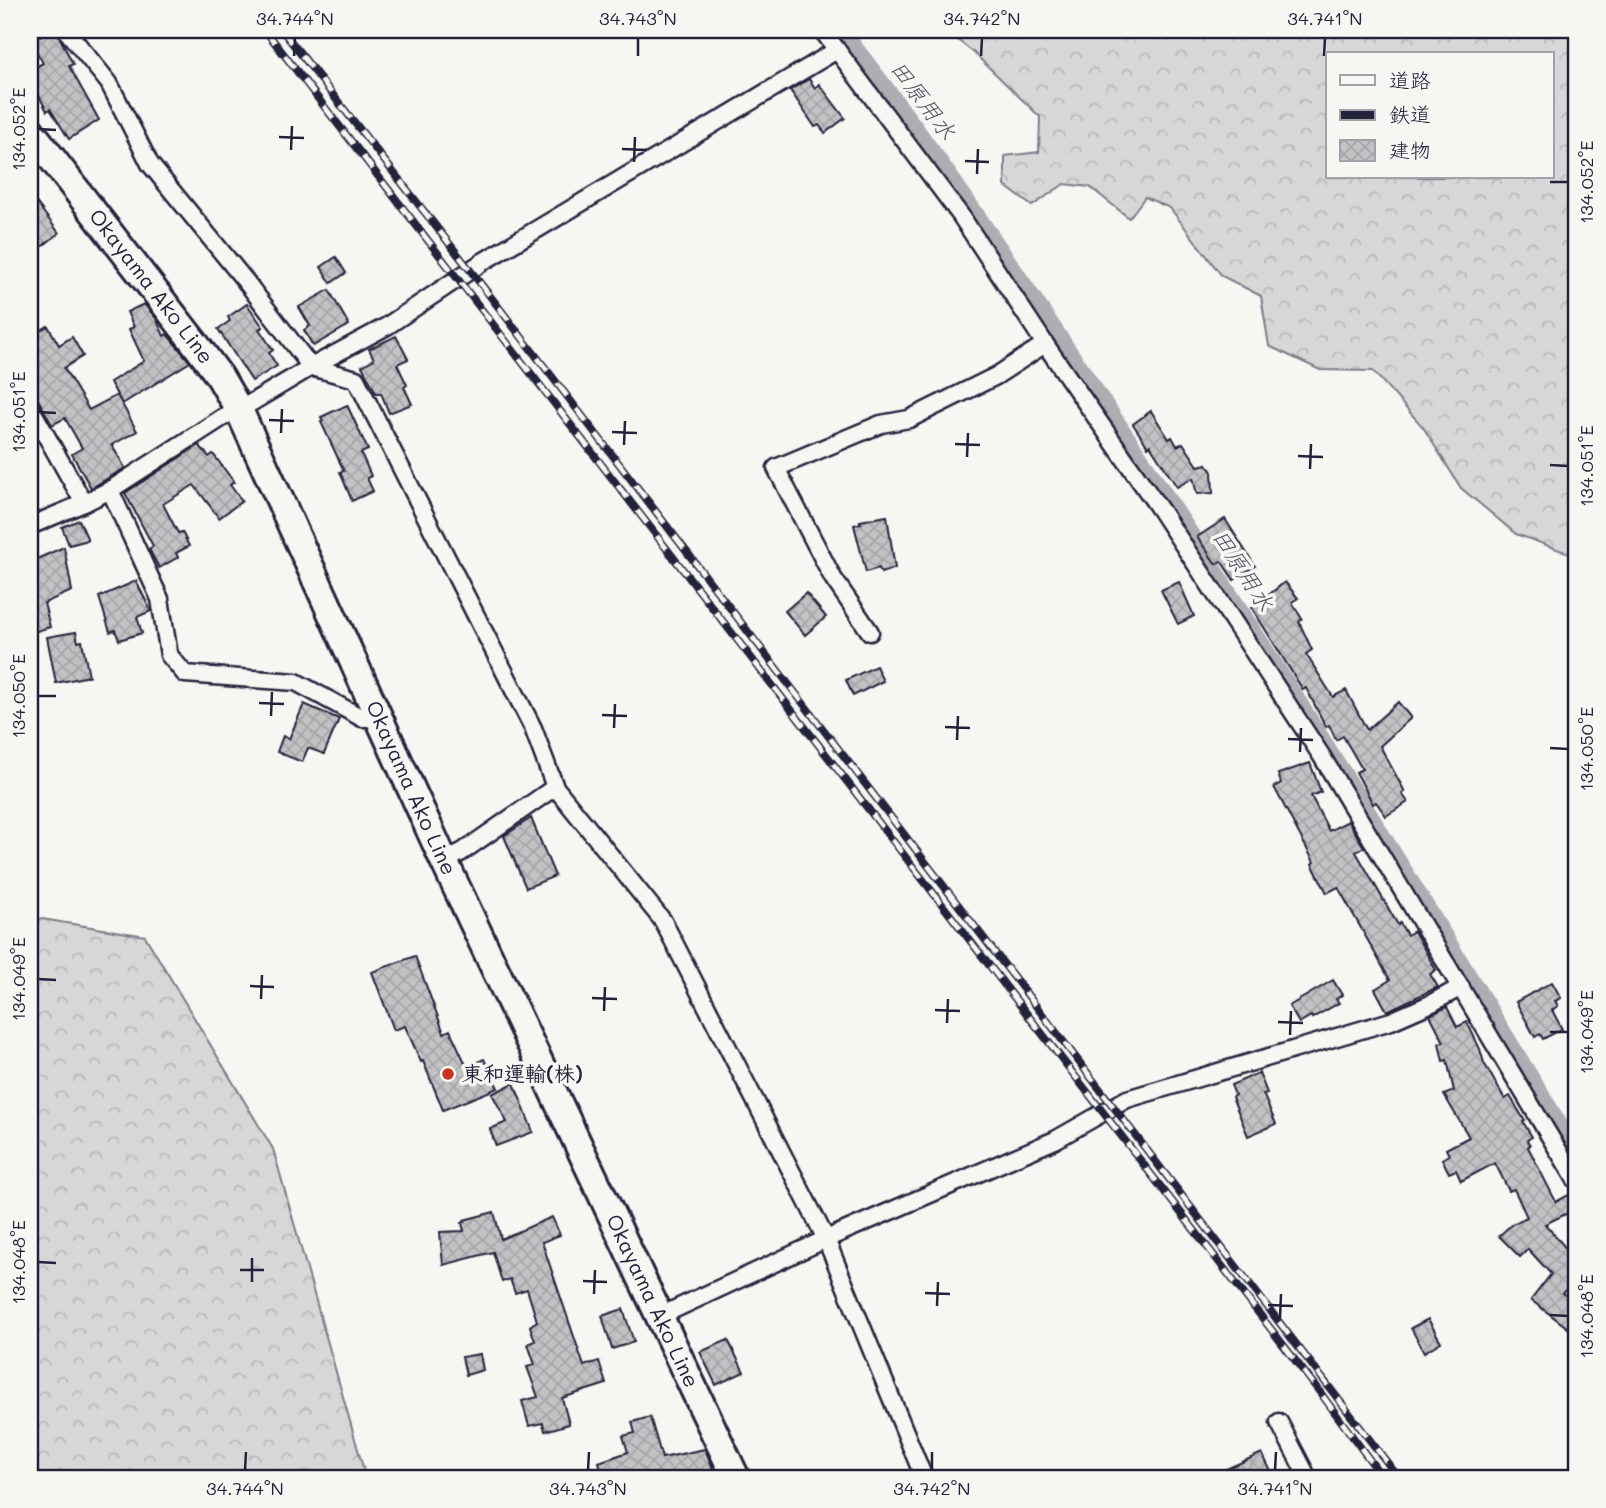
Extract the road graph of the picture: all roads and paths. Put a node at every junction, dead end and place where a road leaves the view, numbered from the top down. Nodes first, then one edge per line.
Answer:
1 (66, 30) edge
2 (822, 30) edge
3 (837, 50) junction
4 (31, 134) edge
5 (1045, 344) junction
6 (311, 367) junction
7 (30, 407) edge
8 (239, 410) junction
9 (110, 490) junction
10 (84, 503) junction
11 (30, 526) edge
12 (870, 632) dead end
13 (379, 718) junction
14 (555, 787) junction
15 (444, 861) junction
16 (1461, 987) junction
17 (1576, 1180) edge
18 (826, 1239) junction
19 (660, 1316) junction
20 (1279, 1422) dead end
21 (736, 1478) edge
22 (923, 1478) edge
23 (1308, 1478) edge

1 - 6 street
2 - 3 street
3 - 5 street
3 - 6 street
4 - 8 main road, Okayama Ako Line
5 - 12 street
5 - 16 street
6 - 8 street
6 - 14 street
7 - 10 street
8 - 9 street
8 - 13 main road, Okayama Ako Line
9 - 10 street
9 - 13 street
10 - 11 street
13 - 15 main road, Okayama Ako Line
14 - 15 street
14 - 18 street
15 - 19 main road, Okayama Ako Line
16 - 17 street
16 - 18 street
18 - 19 street
18 - 22 street
19 - 21 main road, Okayama Ako Line
20 - 23 street

